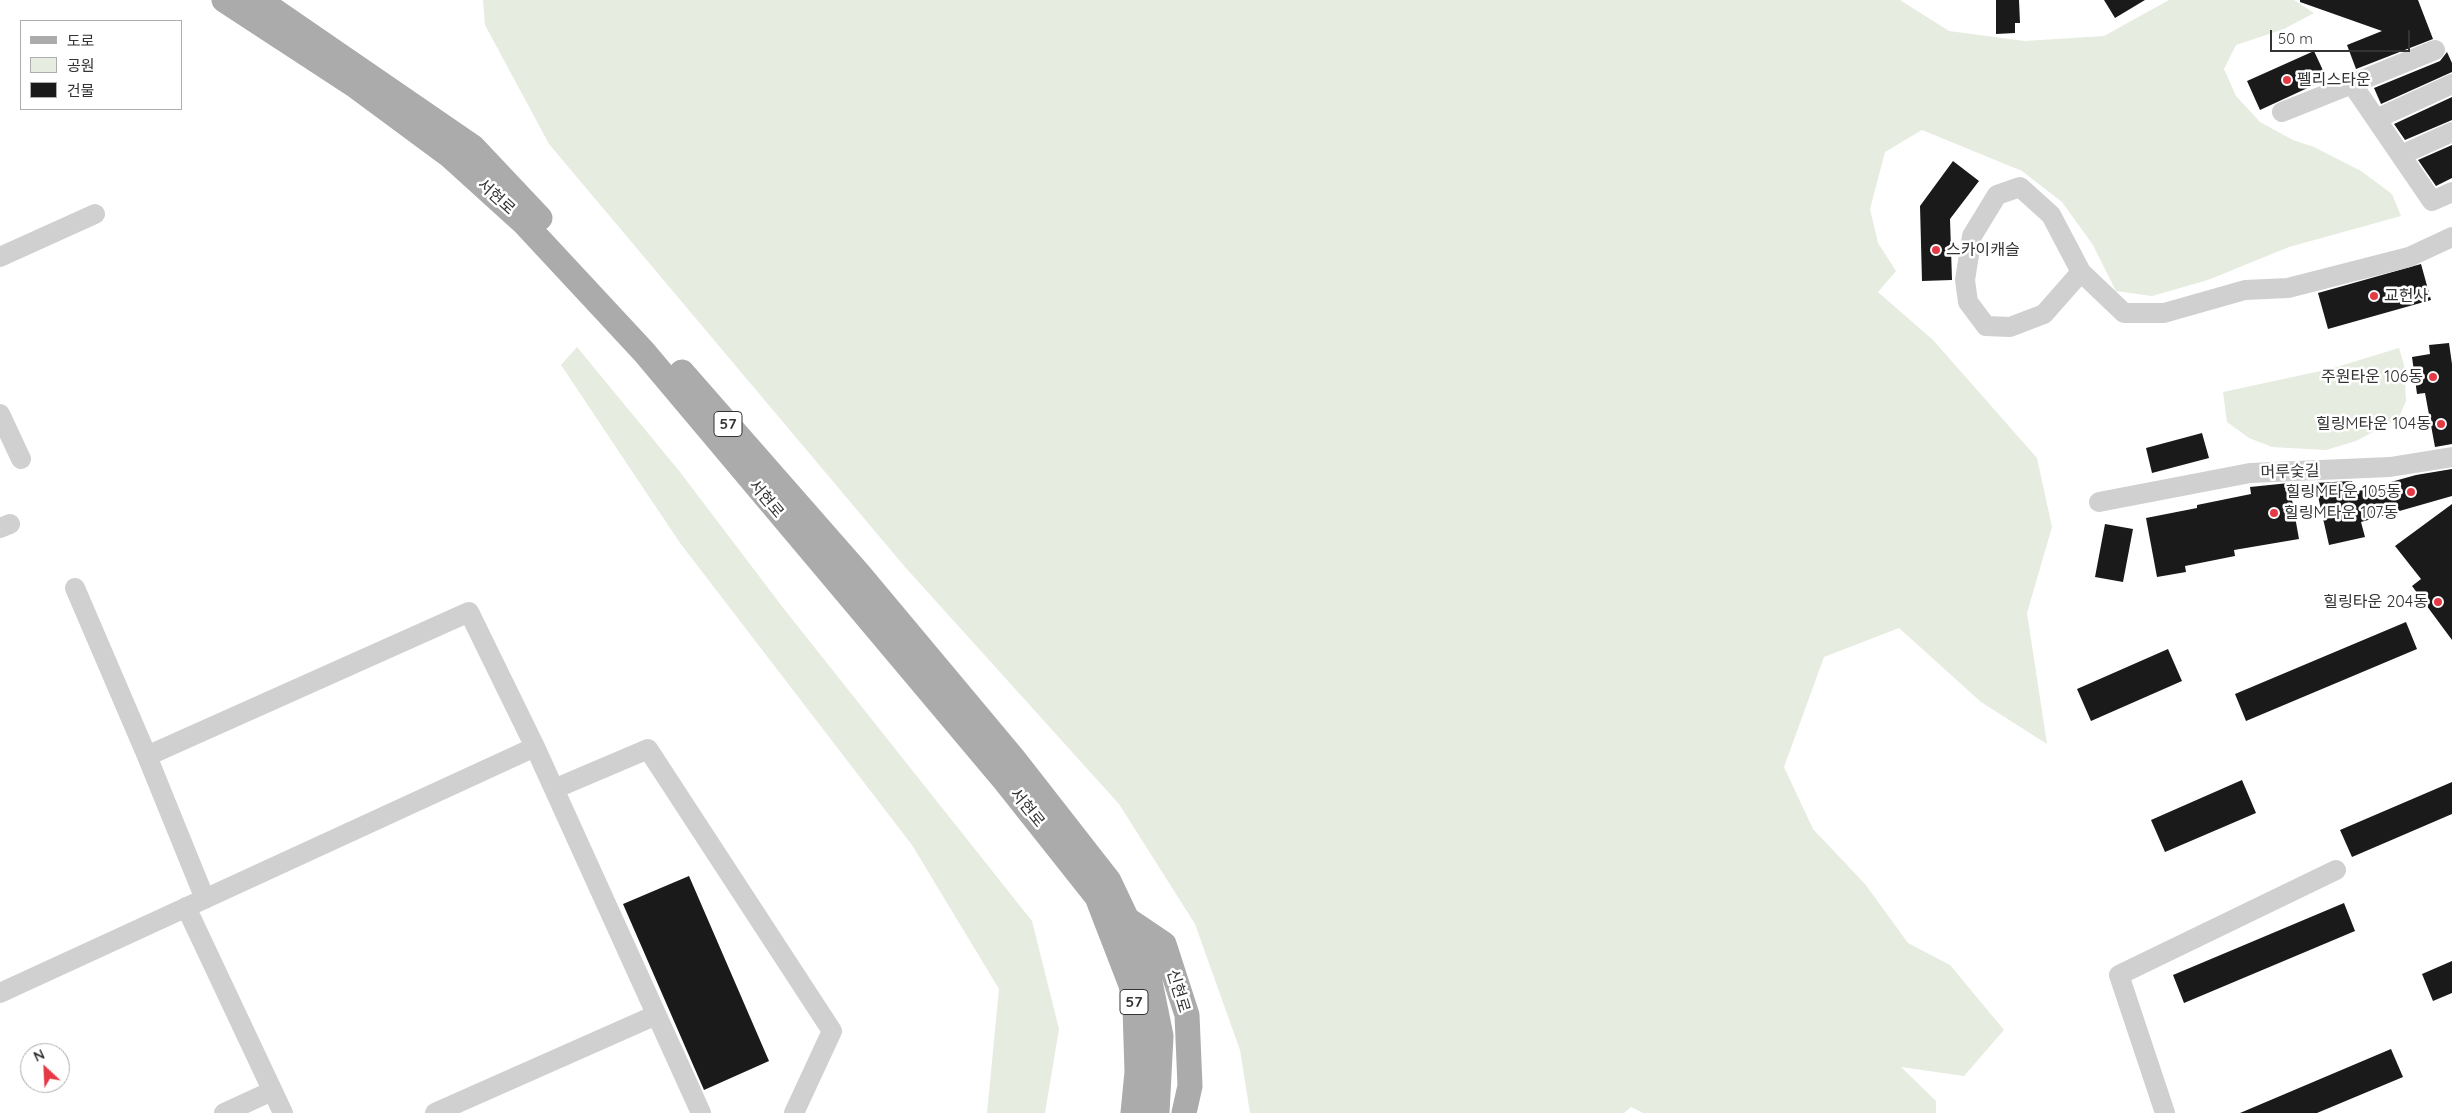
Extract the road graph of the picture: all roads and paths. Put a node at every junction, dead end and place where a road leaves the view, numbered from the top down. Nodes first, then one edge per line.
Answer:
1 (224, 0) edge
2 (259, 0) edge
3 (2435, 50) dead end
4 (2352, 84) junction
5 (2452, 84) edge
6 (2282, 112) dead end
7 (2376, 119) junction
8 (2452, 132) edge
9 (2401, 155) junction
10 (2452, 192) edge
11 (95, 214) dead end
12 (2452, 237) edge
13 (0, 257) edge
14 (2081, 272) junction
15 (0, 414) edge
16 (2452, 456) edge
17 (21, 460) dead end
18 (2099, 502) dead end
19 (75, 588) dead end
20 (535, 746) junction
21 (147, 756) junction
22 (554, 789) junction
23 (2336, 870) dead end
24 (205, 899) junction
25 (186, 907) junction
26 (1126, 918) junction
27 (0, 993) edge
28 (656, 1015) junction
29 (272, 1091) junction
30 (224, 1113) edge
31 (283, 1113) edge
32 (435, 1113) edge
33 (701, 1113) edge
34 (794, 1113) edge
35 (1133, 1113) edge
36 (1157, 1113) edge
37 (1184, 1113) edge
38 (2165, 1113) edge

1 - 35 main road, 서현로 / 57
2 - 26 main road, 서현로 / 57
3 - 4 street
4 - 6 street
4 - 7 street
5 - 7 street
7 - 9 street
8 - 9 street
9 - 10 street
11 - 13 street
12 - 14 street
14 - 14 street
15 - 17 street
16 - 18 street, 머루숯길
19 - 21 street
20 - 21 street
20 - 22 street
20 - 24 street
21 - 24 street
22 - 28 street
22 - 34 street
23 - 38 street
24 - 25 street
25 - 27 street
25 - 29 street
26 - 36 main road, 서현로 / 57
26 - 37 main road, 신현로
28 - 32 street
28 - 33 street
29 - 30 street
29 - 31 street

